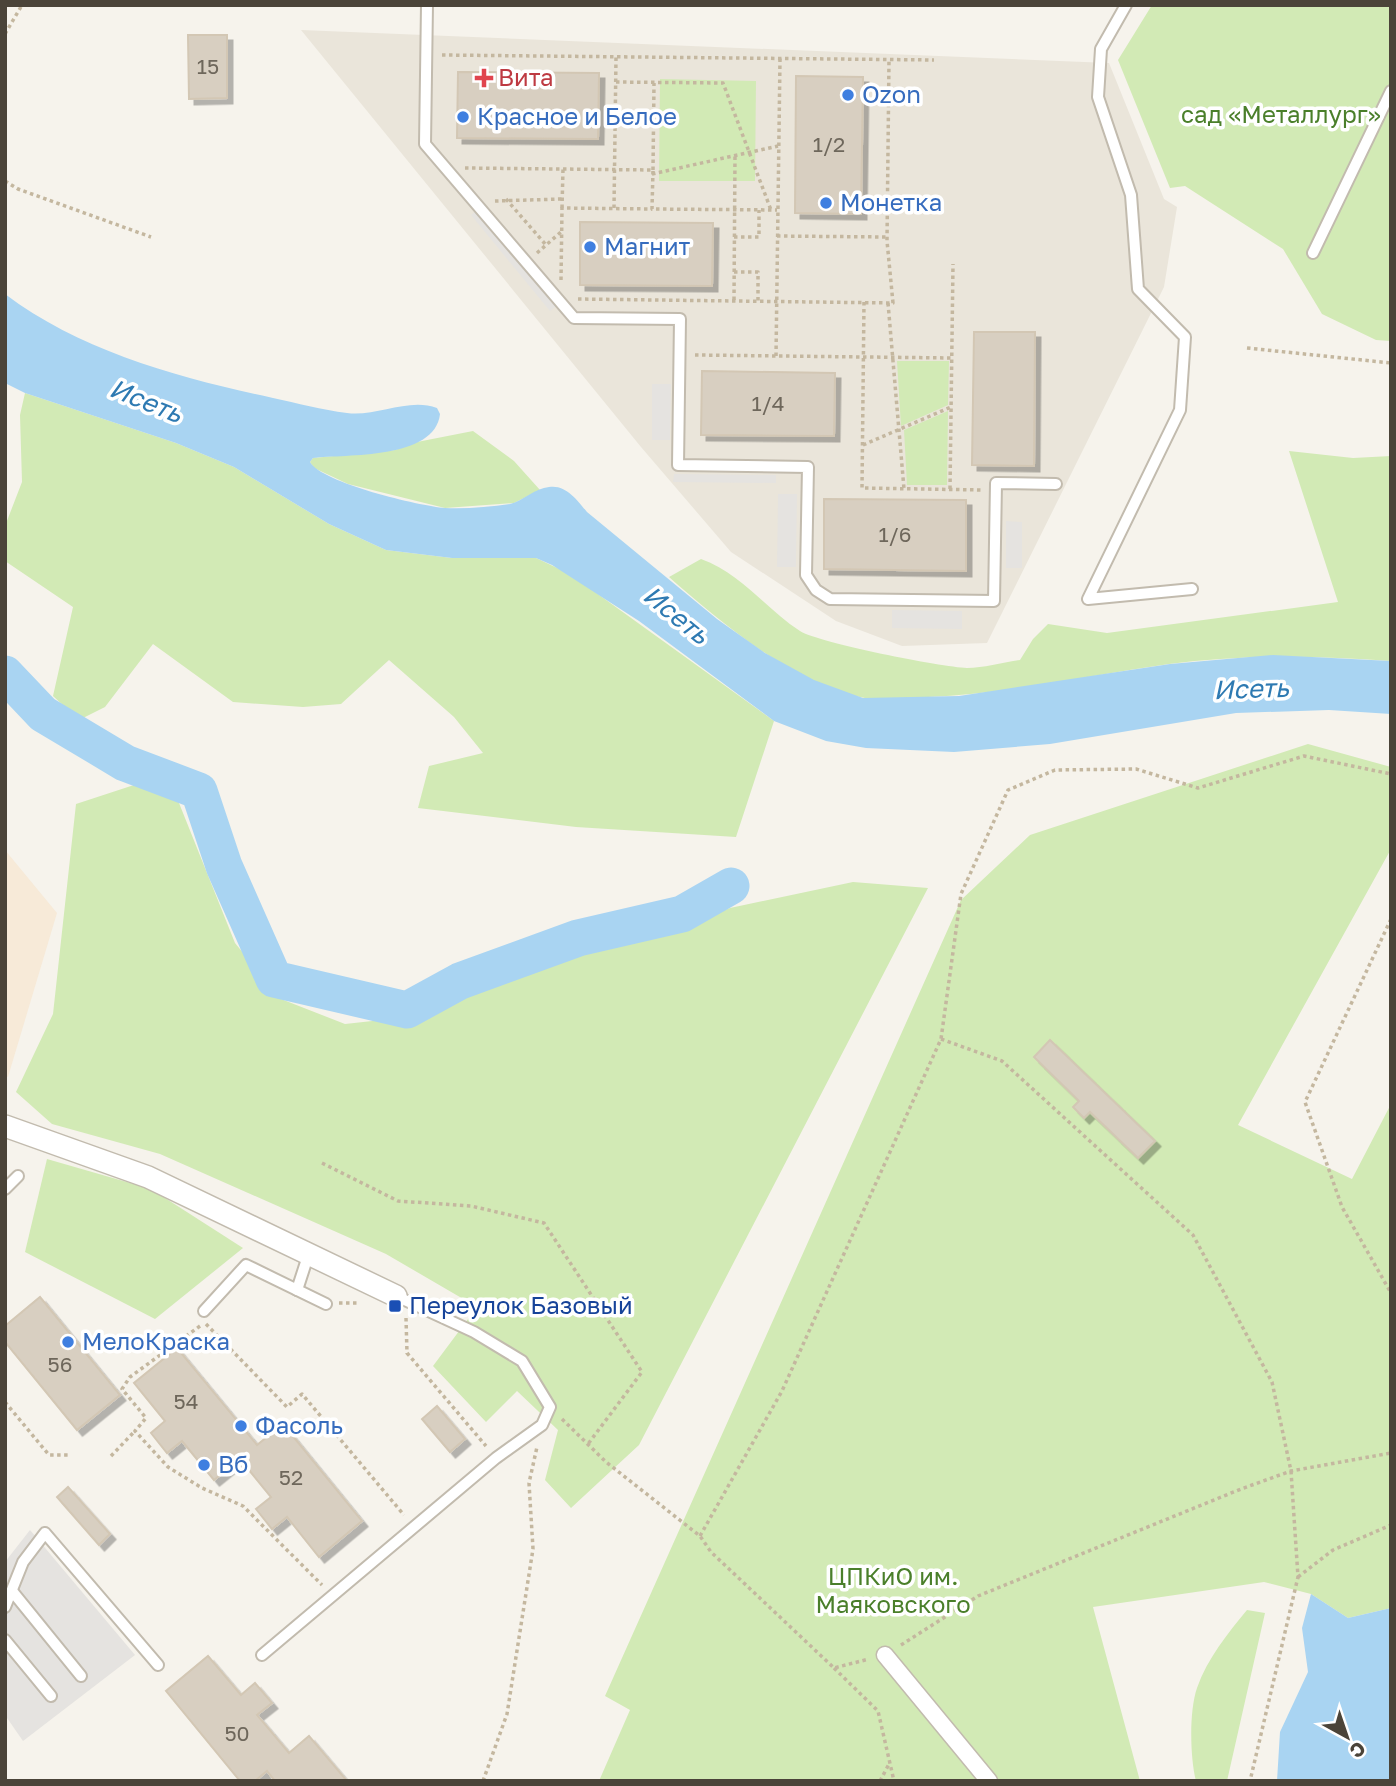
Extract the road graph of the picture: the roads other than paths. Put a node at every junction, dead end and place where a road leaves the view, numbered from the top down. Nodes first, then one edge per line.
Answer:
1 (427, 5) edge
2 (1126, 5) edge
3 (1391, 91) edge
4 (1312, 253) dead end
5 (1056, 484) dead end
6 (1192, 589) dead end
7 (5, 1126) edge
8 (18, 1176) dead end
9 (5, 1189) edge
10 (308, 1256) junction
11 (297, 1290) junction
12 (401, 1299) joint
13 (326, 1304) road end
14 (204, 1311) dead end
15 (12, 1591) junction
16 (5, 1607) edge
17 (5, 1640) edge
18 (262, 1655) dead end
19 (885, 1655) road end
20 (158, 1665) dead end
21 (81, 1676) dead end
22 (51, 1696) dead end
23 (989, 1781) edge

1 - 5 lane
2 - 6 lane
3 - 4 lane
7 - 10 street
8 - 9 lane
10 - 11 lane
10 - 12 street
11 - 13 lane
11 - 14 lane
12 - 18 lane
15 - 16 lane
15 - 20 lane
15 - 21 lane
17 - 22 lane
19 - 23 street

